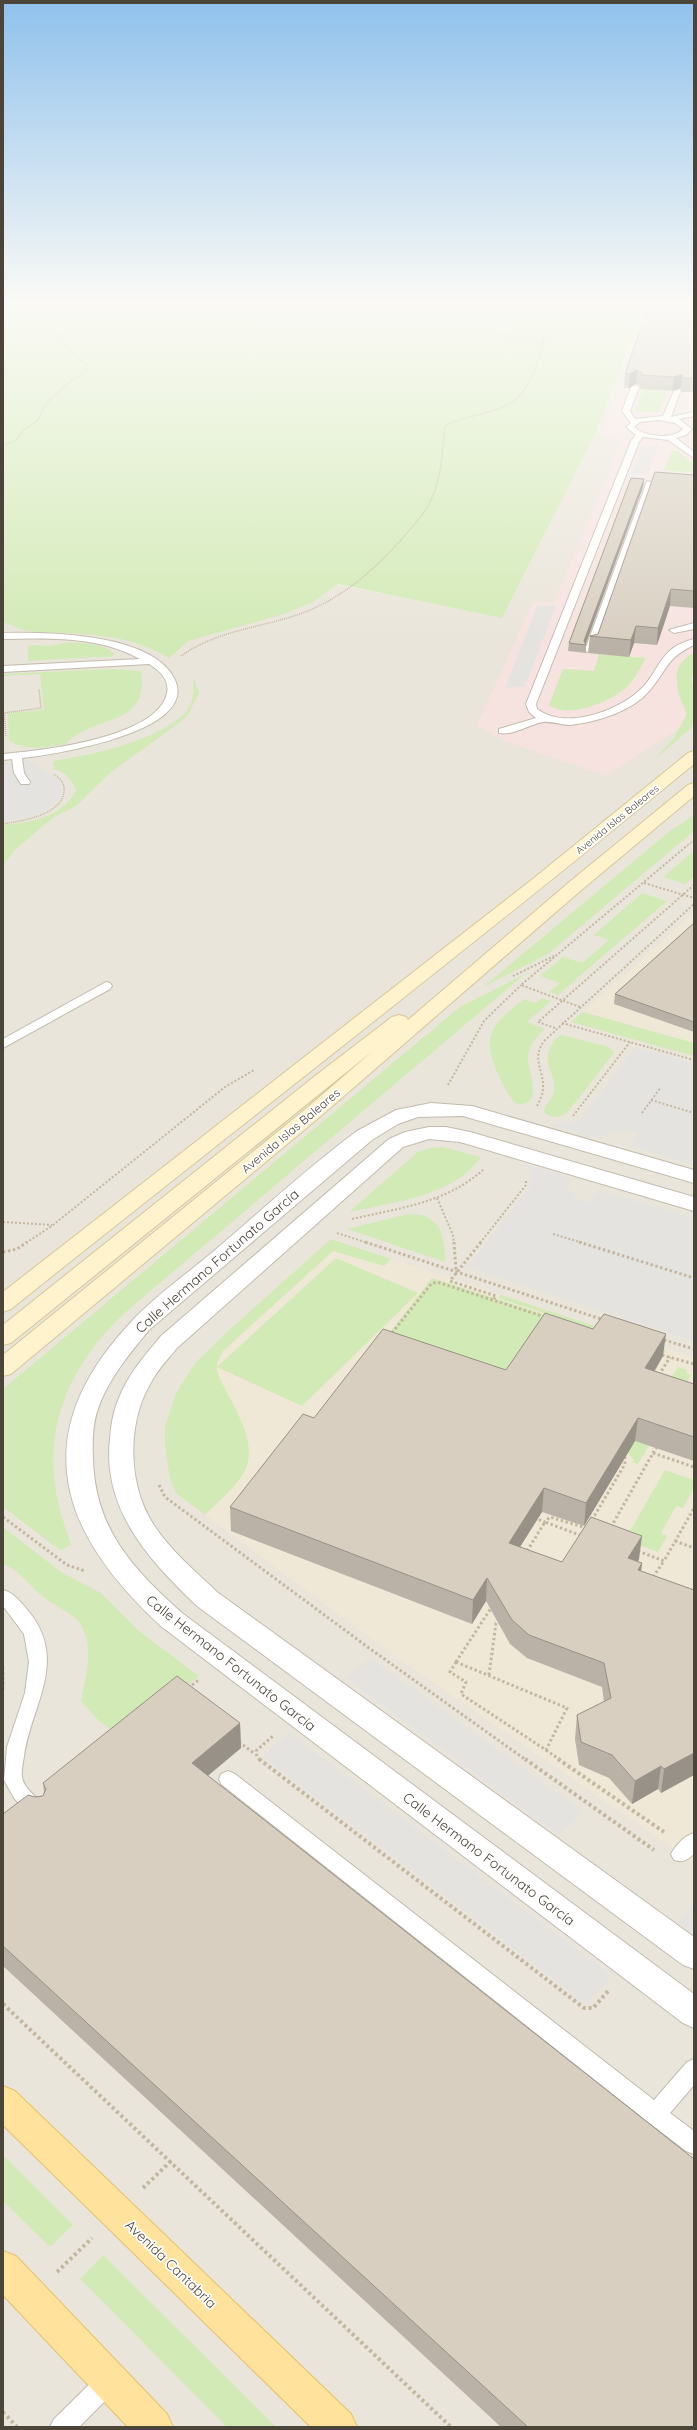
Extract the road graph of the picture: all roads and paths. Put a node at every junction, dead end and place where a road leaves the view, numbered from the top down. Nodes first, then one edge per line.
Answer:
1 (39, 417) edge
2 (467, 417) edge
3 (631, 417) edge
4 (676, 417) edge
5 (668, 419) junction
6 (634, 422) junction
7 (641, 434) junction
8 (670, 437) junction
9 (3, 446) edge
10 (694, 456) edge
11 (650, 483) edge
12 (694, 626) edge
13 (674, 630) dead end
14 (3, 632) edge
15 (3, 636) edge
16 (14, 636) junction
17 (694, 642) edge
18 (590, 650) dead end
19 (152, 661) junction
20 (162, 667) junction
21 (3, 669) edge
22 (38, 682) dead end
23 (543, 719) junction
24 (503, 731) dead end
25 (7, 741) dead end
26 (17, 756) junction
27 (694, 756) edge
28 (3, 757) edge
29 (25, 782) dead end
30 (694, 788) edge
31 (694, 840) edge
32 (540, 882) junction
33 (644, 882) junction
34 (694, 885) edge
35 (573, 888) junction
36 (683, 895) junction
37 (694, 898) edge
38 (694, 904) edge
39 (521, 985) junction
40 (106, 986) dead end
41 (562, 1000) junction
42 (580, 1007) junction
43 (562, 1023) junction
44 (556, 1028) junction
45 (630, 1042) junction
46 (3, 1044) edge
47 (694, 1060) edge
48 (256, 1068) dead end
49 (322, 1080) junction
50 (661, 1087) dead end
51 (446, 1098) junction
52 (651, 1100) junction
53 (642, 1113) dead end
54 (694, 1113) edge
55 (566, 1119) dead end
56 (520, 1126) junction
57 (570, 1140) junction
58 (504, 1147) junction
59 (552, 1161) junction
60 (694, 1177) edge
61 (527, 1178) dead end
62 (437, 1198) junction
63 (694, 1204) edge
64 (3, 1222) edge
65 (346, 1222) dead end
66 (53, 1224) junction
67 (60, 1225) dead end
68 (336, 1232) dead end
69 (553, 1234) dead end
70 (3, 1252) edge
71 (456, 1272) junction
72 (694, 1278) edge
73 (13, 1292) edge
74 (494, 1299) junction
75 (3, 1304) edge
76 (553, 1320) edge
77 (612, 1323) edge
78 (390, 1336) edge
79 (3, 1337) edge
80 (657, 1337) edge
81 (694, 1350) edge
82 (655, 1352) edge
83 (670, 1357) junction
84 (694, 1364) edge
85 (3, 1368) edge
86 (658, 1376) edge
87 (661, 1440) edge
88 (624, 1449) edge
89 (653, 1453) junction
90 (694, 1467) edge
91 (157, 1481) dead end
92 (693, 1510) edge
93 (3, 1517) edge
94 (531, 1517) edge
95 (545, 1522) junction
96 (608, 1532) edge
97 (583, 1537) junction
98 (587, 1537) edge
99 (675, 1541) junction
100 (579, 1543) edge
101 (694, 1548) edge
102 (634, 1550) edge
103 (525, 1555) edge
104 (664, 1561) junction
105 (91, 1573) dead end
106 (659, 1583) edge
107 (3, 1596) edge
108 (496, 1601) edge
109 (500, 1617) edge
110 (456, 1662) junction
111 (3, 1667) edge
112 (204, 1675) dead end
113 (489, 1675) junction
114 (3, 1691) edge
115 (183, 1692) edge
116 (272, 1728) dead end
117 (234, 1738) edge
118 (546, 1750) junction
119 (255, 1754) junction
120 (228, 1779) dead end
121 (39, 1813) edge
122 (688, 1848) edge
123 (659, 1854) dead end
124 (694, 1955) edge
125 (613, 1988) dead end
126 (3, 2004) edge
127 (694, 2013) edge
128 (694, 2069) edge
129 (3, 2102) edge
130 (655, 2114) junction
131 (694, 2144) edge
132 (89, 2240) dead end
133 (65, 2263) dead end
134 (3, 2269) edge
135 (110, 2380) junction
136 (3, 2412) edge
137 (17, 2427) edge
138 (62, 2427) edge
139 (154, 2427) edge
140 (338, 2427) edge
141 (451, 2427) edge

1 - 9 path
2 - 20 path
3 - 6 lane
4 - 5 lane
5 - 6 lane
5 - 8 lane
6 - 7 lane
7 - 8 lane
7 - 23 lane
8 - 10 lane
11 - 18 lane
12 - 13 lane
14 - 16 lane
15 - 16 lane
16 - 19 lane
17 - 23 lane
19 - 20 lane
19 - 21 lane
20 - 26 lane
22 - 25 path
23 - 24 lane
26 - 28 lane
26 - 29 lane
27 - 32 main road, Avenida Islas Baleares
30 - 35 main road, Avenida Islas Baleares
31 - 33 path
32 - 49 main road, Avenida Islas Baleares
32 - 73 main road, Avenida Islas Baleares
33 - 36 path
33 - 39 path
34 - 36 path
35 - 49 main road, Avenida Islas Baleares
35 - 85 main road, Avenida Islas Baleares
36 - 37 path
36 - 41 path
38 - 42 path
39 - 41 path
39 - 51 path
40 - 46 lane
41 - 42 path
41 - 44 path
42 - 43 path
43 - 44 path
43 - 45 path
44 - 56 path
45 - 47 path
45 - 55 path
48 - 66 path
49 - 79 main road, Avenida Islas Baleares
50 - 52 path
51 - 56 street
51 - 127 street, Calle Hermano Fortunato García
52 - 53 path
52 - 54 path
56 - 57 street
57 - 59 street
57 - 60 street
58 - 59 street
58 - 62 path
58 - 124 street
59 - 63 street
61 - 71 path
62 - 65 path
62 - 71 path
64 - 66 path
66 - 67 path
66 - 70 path
68 - 71 path
69 - 72 path
71 - 74 path
71 - 77 path
73 - 75 main road, Avenida Islas Baleares
74 - 76 path
74 - 78 path
80 - 81 path
82 - 83 path
83 - 84 path
83 - 86 path
87 - 89 path
88 - 95 path
89 - 90 path
89 - 96 path
91 - 123 path
92 - 99 path
93 - 105 path
94 - 95 path
95 - 97 path
95 - 103 path
97 - 98 path
97 - 100 path
99 - 101 path
99 - 104 path
102 - 104 path
104 - 106 path
107 - 121 lane
108 - 110 path
109 - 113 path
110 - 113 path
110 - 118 path
111 - 114 path
112 - 115 path
113 - 118 path
116 - 119 path
117 - 119 path
118 - 122 path
119 - 125 path
120 - 130 lane
126 - 141 path
128 - 130 lane
129 - 140 main road, Avenida Cantabria
130 - 131 lane
132 - 133 path
134 - 135 main road
135 - 138 lane
135 - 139 main road
136 - 137 path

